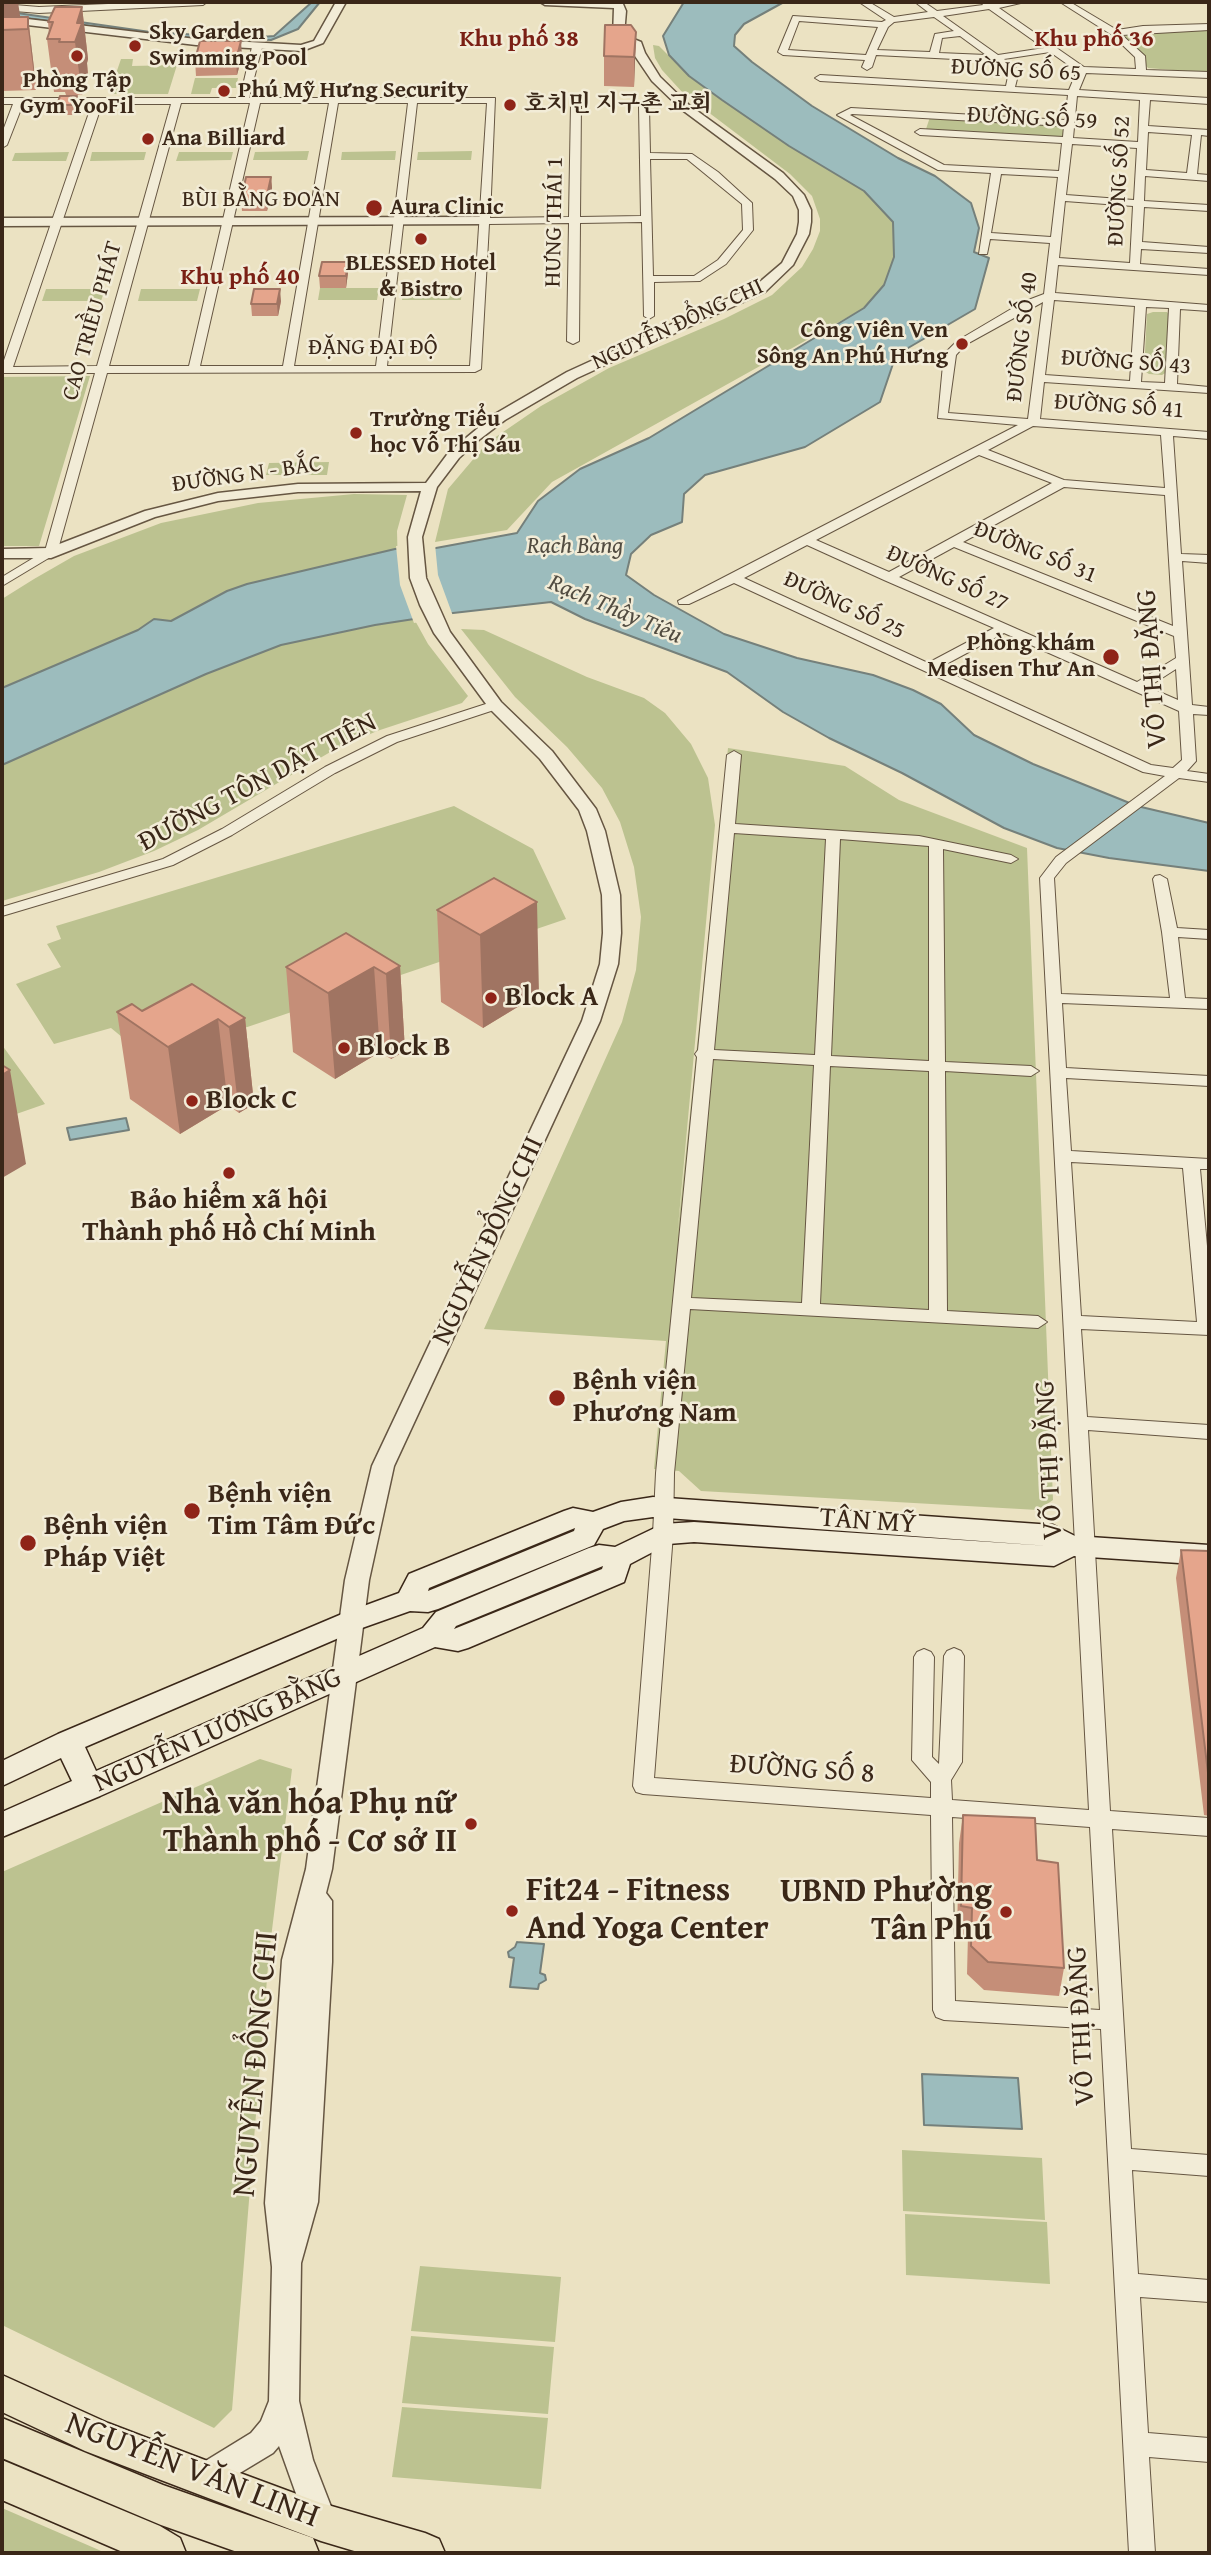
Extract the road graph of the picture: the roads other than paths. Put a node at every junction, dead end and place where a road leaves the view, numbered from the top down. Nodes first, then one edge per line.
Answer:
1 (203, 2) edge
2 (341, 2) edge
3 (545, 2) edge
4 (863, 2) edge
5 (919, 2) edge
6 (1021, 2) edge
7 (1064, 2) edge
8 (988, 4) edge
9 (73, 5) edge
10 (2, 7) edge
11 (935, 14) junction
12 (2, 19) edge
13 (888, 22) junction
14 (1209, 27) edge
15 (962, 33) junction
16 (1115, 33) junction
17 (257, 47) junction
18 (1052, 49) junction
19 (871, 55) junction
20 (934, 55) junction
21 (995, 58) junction
22 (1082, 70) junction
23 (1140, 72) junction
24 (1209, 75) edge
25 (820, 78) dead end
26 (863, 81) junction
27 (1010, 90) junction
28 (1073, 93) junction
29 (1145, 98) junction
30 (177, 100) junction
31 (244, 100) junction
32 (256, 100) junction
33 (334, 100) junction
34 (413, 100) junction
35 (2, 101) edge
36 (19, 101) junction
37 (98, 101) junction
38 (1209, 102) edge
39 (576, 104) dead end
40 (644, 107) dead end
41 (924, 115) junction
42 (1070, 123) junction
43 (1143, 129) junction
44 (920, 132) junction
45 (1197, 132) junction
46 (1209, 133) edge
47 (1068, 140) junction
48 (2, 145) edge
49 (1142, 145) junction
50 (914, 154) junction
51 (645, 156) junction
52 (996, 171) junction
53 (1140, 173) junction
54 (1063, 174) junction
55 (1192, 177) junction
56 (1209, 178) edge
57 (1061, 198) junction
58 (1138, 203) junction
59 (1209, 208) edge
60 (647, 219) junction
61 (573, 220) junction
62 (313, 221) junction
63 (399, 221) junction
64 (484, 221) junction
65 (2, 222) edge
66 (57, 222) junction
67 (143, 222) junction
68 (228, 222) junction
69 (985, 236) junction
70 (1056, 240) junction
71 (1136, 245) junction
72 (1209, 250) edge
73 (983, 251) dead end
74 (1053, 261) junction
75 (1135, 266) junction
76 (1209, 272) edge
77 (648, 279) junction
78 (1049, 296) junction
79 (1141, 303) junction
80 (1175, 305) junction
81 (1209, 308) edge
82 (649, 316) dead end
83 (573, 341) dead end
84 (194, 369) junction
85 (288, 369) junction
86 (382, 369) junction
87 (4, 370) edge
88 (100, 370) junction
89 (1039, 378) junction
90 (1135, 384) junction
91 (1171, 387) junction
92 (1209, 390) edge
93 (1034, 421) junction
94 (1167, 431) junction
95 (1209, 435) edge
96 (978, 450) junction
97 (1062, 483) junction
98 (430, 487) junction
99 (1171, 492) junction
100 (806, 540) junction
101 (953, 542) junction
102 (2, 553) edge
103 (51, 553) junction
104 (1176, 557) junction
105 (1209, 559) edge
106 (889, 577) junction
107 (734, 578) junction
108 (2, 582) edge
109 (684, 601) dead end
110 (1004, 628) junction
111 (1181, 634) junction
112 (1182, 660) junction
113 (928, 667) junction
114 (1138, 687) junction
115 (495, 705) junction
116 (1186, 709) junction
117 (1209, 710) edge
118 (734, 755) dead end
119 (1175, 775) junction
120 (1209, 778) edge
121 (726, 828) junction
122 (833, 835) junction
123 (936, 844) junction
124 (1011, 859) dead end
125 (1160, 878) dead end
126 (2, 912) edge
127 (1170, 932) junction
128 (1209, 934) edge
129 (1053, 998) junction
130 (1178, 1003) junction
131 (1209, 1004) edge
132 (703, 1054) junction
133 (822, 1060) junction
134 (935, 1066) junction
135 (1031, 1071) dead end
136 (1058, 1073) junction
137 (1209, 1081) edge
138 (1062, 1156) junction
139 (1200, 1163) edge
140 (680, 1303) junction
141 (811, 1310) junction
142 (938, 1316) junction
143 (1038, 1322) dead end
144 (1072, 1322) junction
145 (1208, 1329) edge
146 (1078, 1423) junction
147 (1209, 1432) edge
148 (664, 1521) junction
149 (1077, 1546) junction
150 (1209, 1555) edge
151 (352, 1621) junction
152 (954, 1656) dead end
153 (924, 1657) dead end
154 (344, 1676) junction
155 (68, 1742) junction
156 (2, 1774) edge
157 (941, 1779) junction
158 (90, 1788) junction
159 (941, 1807) junction
160 (1100, 1818) junction
161 (2, 1825) edge
162 (1209, 1827) edge
163 (1112, 2020) junction
164 (1120, 2159) junction
165 (1209, 2165) edge
166 (1127, 2285) junction
167 (1209, 2291) edge
168 (2, 2393) edge
169 (284, 2401) junction
170 (2, 2438) edge
171 (1136, 2444) junction
172 (1209, 2450) edge
173 (205, 2479) junction
174 (2, 2480) edge
175 (93, 2498) junction
176 (310, 2538) edge
177 (166, 2553) edge
178 (425, 2553) edge
179 (1142, 2553) edge

1 - 9 street
2 - 17 street
3 - 98 street, NGUYỄN ĐỔNG CHI
4 - 13 street
5 - 11 street
6 - 8 street
7 - 16 street
8 - 11 street
8 - 18 street
9 - 10 street
11 - 13 street
11 - 15 street
12 - 17 street
13 - 19 street
13 - 19 street
14 - 16 street
15 - 20 street
15 - 21 street
16 - 23 street
17 - 31 street
18 - 21 street
18 - 22 street
19 - 20 street
19 - 26 street
20 - 21 street
21 - 27 street
22 - 23 street
22 - 28 street, ĐƯỜNG SỐ 40
23 - 24 street
25 - 26 street, ĐƯỜNG SỐ 65
26 - 27 street, ĐƯỜNG SỐ 65
27 - 28 street, ĐƯỜNG SỐ 65
28 - 29 street, ĐƯỜNG SỐ 65
28 - 42 street, ĐƯỜNG SỐ 40
29 - 38 street, ĐƯỜNG SỐ 65
29 - 43 street, ĐƯỜNG SỐ 52
30 - 31 street
30 - 37 street
30 - 67 street, CAO TRIỀU PHÁT
31 - 32 street
32 - 33 street
32 - 68 street
33 - 34 street
33 - 62 street
34 - 63 street
34 - 64 street, ĐẶNG ĐẠI ĐỘ
35 - 36 street
36 - 37 street
36 - 48 street
37 - 66 street
39 - 61 street, HƯNG THÁI 1
40 - 51 street
41 - 42 street
41 - 44 street
41 - 50 street
42 - 47 street, ĐƯỜNG SỐ 40
43 - 45 street
43 - 49 street, ĐƯỜNG SỐ 52
44 - 47 street, ĐƯỜNG SỐ 59
44 - 50 street
45 - 46 street
45 - 55 street
47 - 49 street, ĐƯỜNG SỐ 59
47 - 54 street, ĐƯỜNG SỐ 40
49 - 53 street, ĐƯỜNG SỐ 52
50 - 52 street
51 - 60 street
51 - 77 street
52 - 54 street
52 - 69 street
53 - 55 street
53 - 58 street, ĐƯỜNG SỐ 52
54 - 57 street, ĐƯỜNG SỐ 40
55 - 56 street
57 - 58 street
57 - 70 street, ĐƯỜNG SỐ 40
58 - 59 street
58 - 71 street, ĐƯỜNG SỐ 52
60 - 61 street, BÙI BẰNG ĐOÀN
60 - 77 street
61 - 64 street, BÙI BẰNG ĐOÀN
61 - 83 street, HƯNG THÁI 1
62 - 63 street, BÙI BẰNG ĐOÀN
62 - 68 street, BÙI BẰNG ĐOÀN
62 - 85 street
63 - 64 street, BÙI BẰNG ĐOÀN
63 - 86 street
64 - 86 street, ĐẶNG ĐẠI ĐỘ
65 - 66 street, BÙI BẰNG ĐOÀN
66 - 67 street, BÙI BẰNG ĐOÀN
66 - 87 street
67 - 68 street, BÙI BẰNG ĐOÀN
67 - 88 street, CAO TRIỀU PHÁT
68 - 84 street
69 - 70 street
69 - 73 street
70 - 74 street, ĐƯỜNG SỐ 40
71 - 72 street
71 - 75 street, ĐƯỜNG SỐ 52
74 - 75 street
74 - 78 street, ĐƯỜNG SỐ 40
75 - 76 street
77 - 82 street
78 - 79 street
78 - 89 street, ĐƯỜNG SỐ 40
78 - 93 street, ĐƯỜNG SỐ 41
79 - 80 street
79 - 90 street
80 - 81 street
80 - 91 street
84 - 85 street, ĐẶNG ĐẠI ĐỘ
84 - 88 street, ĐẶNG ĐẠI ĐỘ
85 - 86 street, ĐẶNG ĐẠI ĐỘ
87 - 88 street, ĐẶNG ĐẠI ĐỘ
88 - 103 street, CAO TRIỀU PHÁT
89 - 90 street, ĐƯỜNG SỐ 43
89 - 93 street, ĐƯỜNG SỐ 40
90 - 91 street, ĐƯỜNG SỐ 43
91 - 92 street, ĐƯỜNG SỐ 43
93 - 94 street, ĐƯỜNG SỐ 41
93 - 96 street, ĐƯỜNG SỐ 40
94 - 95 street, ĐƯỜNG SỐ 41
94 - 99 street, VÕ THỊ ĐẶNG
96 - 97 street
96 - 100 street, ĐƯỜNG SỐ 40
97 - 99 street
97 - 101 street
98 - 103 street, ĐƯỜNG N - BẮC
98 - 115 street, NGUYỄN ĐỔNG CHI
99 - 104 street, VÕ THỊ ĐẶNG
100 - 106 street, ĐƯỜNG SỐ 27
100 - 107 street, ĐƯỜNG SỐ 40
101 - 106 street
101 - 111 street, ĐƯỜNG SỐ 31
102 - 103 street
103 - 108 street, ĐƯỜNG N - BẮC
104 - 105 street
104 - 111 street, VÕ THỊ ĐẶNG
106 - 110 street, ĐƯỜNG SỐ 27
107 - 109 street, ĐƯỜNG SỐ 40
107 - 113 street, ĐƯỜNG SỐ 25
110 - 113 street
110 - 114 street, ĐƯỜNG SỐ 27
111 - 112 street, VÕ THỊ ĐẶNG
112 - 114 street
112 - 116 street, VÕ THỊ ĐẶNG
113 - 119 street, ĐƯỜNG SỐ 25
114 - 116 street, ĐƯỜNG SỐ 27
115 - 126 street, ĐƯỜNG TÔN DẬT TIÊN
115 - 151 street, NGUYỄN ĐỔNG CHI
116 - 117 street
116 - 119 street, VÕ THỊ ĐẶNG
118 - 121 street
119 - 120 street, ĐƯỜNG SỐ 25
119 - 129 street, VÕ THỊ ĐẶNG
121 - 122 street
121 - 132 street
122 - 123 street
122 - 133 street
123 - 124 street
123 - 134 street
125 - 127 street
127 - 128 street
127 - 130 street
129 - 130 street
129 - 136 street, VÕ THỊ ĐẶNG
130 - 131 street
132 - 133 street
132 - 140 street
133 - 134 street
133 - 141 street
134 - 135 street
134 - 142 street
136 - 137 street
136 - 138 street, VÕ THỊ ĐẶNG
138 - 139 street
138 - 144 street, VÕ THỊ ĐẶNG
139 - 145 street
140 - 141 street
140 - 148 street
141 - 142 street
142 - 143 street
144 - 145 street
144 - 146 street, VÕ THỊ ĐẶNG
146 - 147 street
146 - 149 street, VÕ THỊ ĐẶNG
148 - 149 main road, TÂN MỸ
148 - 151 main road, NGUYỄN LƯƠNG BẰNG
148 - 154 main road, NGUYỄN LƯƠNG BẰNG
148 - 159 street, ĐƯỜNG SỐ 8
149 - 150 main road, TÂN MỸ
149 - 160 street, VÕ THỊ ĐẶNG
151 - 154 street, NGUYỄN ĐỔNG CHI
151 - 155 main road, NGUYỄN LƯƠNG BẰNG
152 - 157 street
153 - 157 street
154 - 158 main road, NGUYỄN LƯƠNG BẰNG
154 - 169 street, NGUYỄN ĐỔNG CHI
155 - 156 main road, NGUYỄN LƯƠNG BẰNG
155 - 158 main road
157 - 159 street
158 - 161 main road, NGUYỄN LƯƠNG BẰNG
159 - 160 street, ĐƯỜNG SỐ 8
159 - 163 street
160 - 162 street, ĐƯỜNG SỐ 8
160 - 163 street, VÕ THỊ ĐẶNG
163 - 164 street, VÕ THỊ ĐẶNG
164 - 165 street
164 - 166 street, VÕ THỊ ĐẶNG
166 - 167 street
166 - 171 street, VÕ THỊ ĐẶNG
168 - 173 main road, NGUYỄN VĂN LINH
169 - 173 street, NGUYỄN ĐỔNG CHI
169 - 176 street, NGUYỄN ĐỔNG CHI
170 - 175 highway, NGUYỄN VĂN LINH
171 - 172 street
171 - 179 street, VÕ THỊ ĐẶNG
173 - 176 main road, NGUYỄN VĂN LINH
174 - 175 highway, NGUYỄN VĂN LINH
175 - 176 highway, NGUYỄN VĂN LINH
175 - 177 highway, NGUYỄN VĂN LINH
176 - 178 main road, NGUYỄN VĂN LINH

